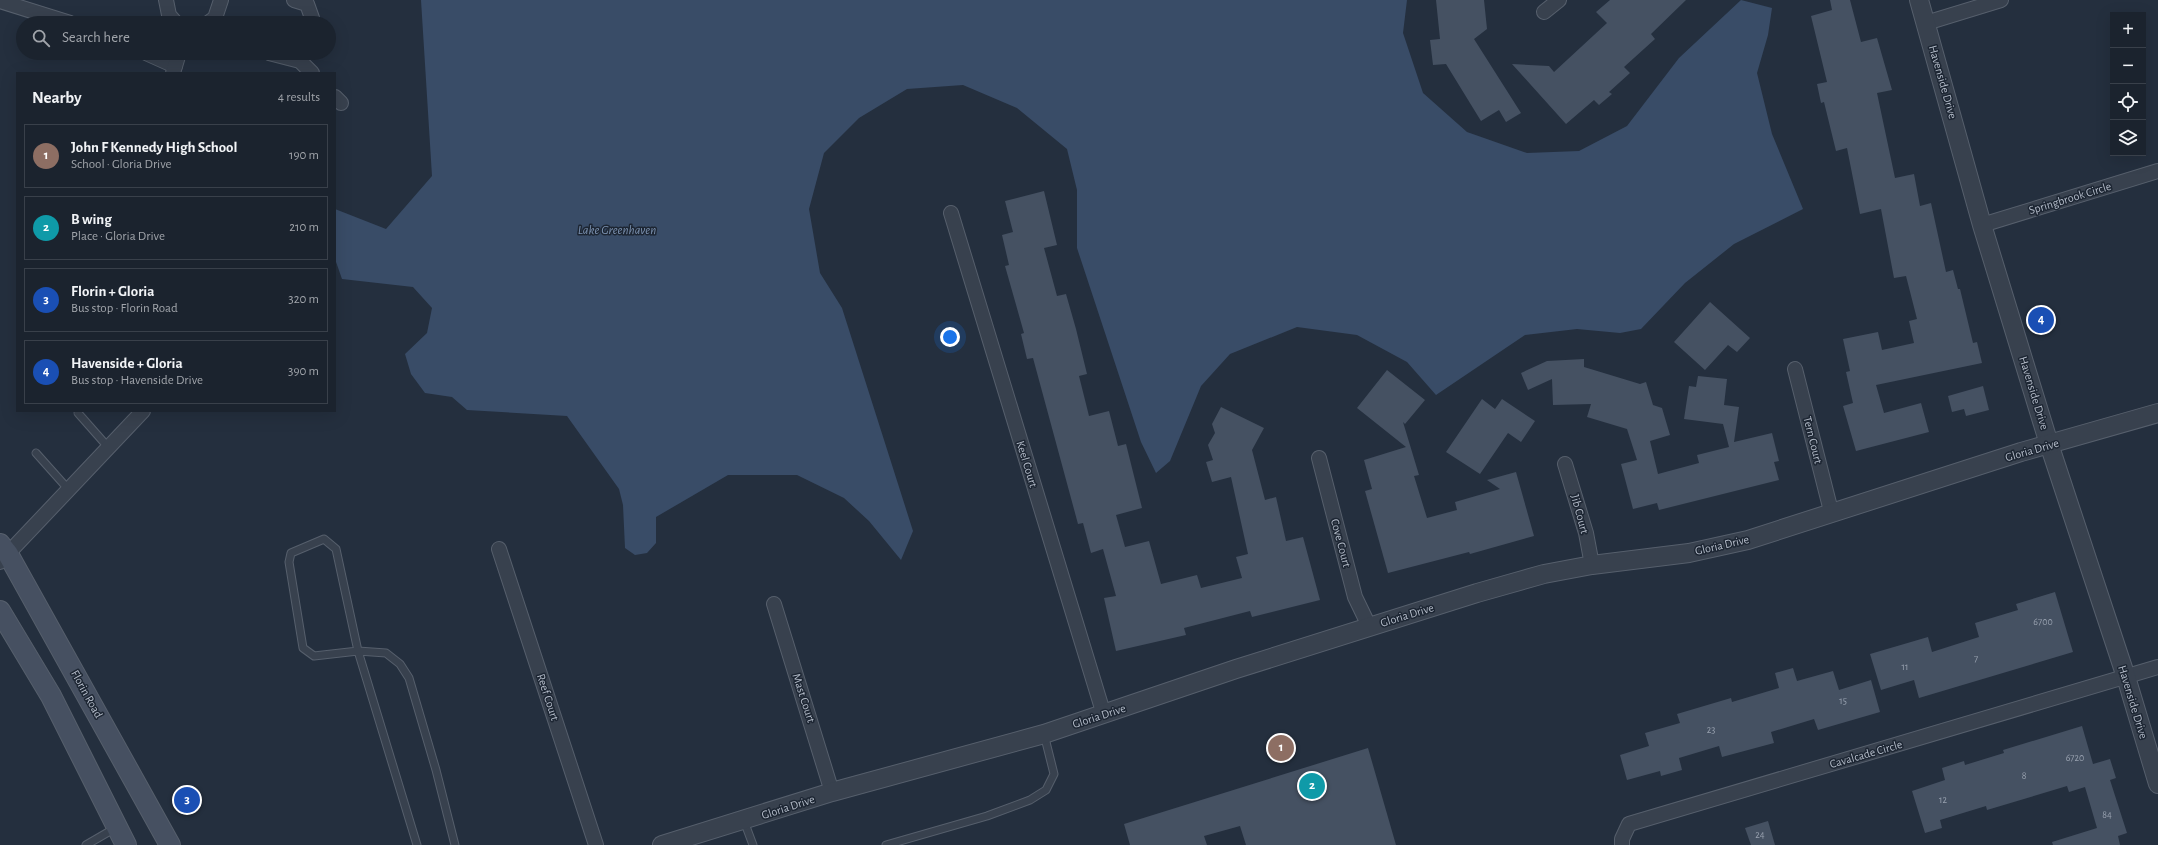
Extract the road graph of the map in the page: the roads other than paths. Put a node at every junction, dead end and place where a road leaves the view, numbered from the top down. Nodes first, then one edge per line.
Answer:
1 (166, 0) edge
2 (221, 0) edge
3 (294, 0) edge
4 (1559, 0) edge
5 (1919, 0) edge
6 (2001, 0) edge
7 (0, 1) edge
8 (1544, 12) dead end
9 (48, 16) edge
10 (171, 16) edge
11 (216, 16) edge
12 (311, 16) edge
13 (1926, 23) junction
14 (165, 60) edge
15 (303, 60) edge
16 (176, 64) edge
17 (311, 72) edge
18 (2158, 171) edge
19 (951, 213) dead end
20 (1982, 225) junction
21 (1795, 369) dead end
22 (142, 412) edge
23 (2158, 413) edge
24 (78, 414) dead end
25 (2049, 444) junction
26 (108, 447) junction
27 (36, 454) dead end
28 (1319, 458) dead end
29 (1566, 464) dead end
30 (69, 490) junction
31 (1831, 511) junction
32 (499, 549) dead end
33 (3, 553) edge
34 (1592, 566) junction
35 (774, 604) dead end
36 (0, 611) edge
37 (1369, 626) junction
38 (358, 651) junction
39 (2158, 667) edge
40 (2126, 677) junction
41 (1104, 715) junction
42 (1044, 734) junction
43 (2158, 784) edge
44 (832, 792) junction
45 (744, 821) junction
46 (117, 827) junction
47 (452, 844) edge
48 (752, 844) edge
49 (86, 845) edge
50 (126, 845) edge
51 (170, 845) edge
52 (417, 845) edge
53 (596, 845) edge
54 (662, 845) edge
55 (886, 845) edge
56 (1622, 845) edge

1 - 10 street
2 - 11 street
3 - 12 street
4 - 8 street
5 - 13 street, Havenside Drive
6 - 13 street
7 - 9 street
13 - 20 street, Havenside Drive
14 - 16 street
15 - 17 street
18 - 20 street, Springbrook Circle
19 - 41 street, Keel Court
20 - 25 street, Havenside Drive
21 - 31 street, Tern Court
22 - 26 street
23 - 25 street, Gloria Drive
24 - 26 lane
25 - 31 street, Gloria Drive
25 - 40 street, Havenside Drive
26 - 30 street
27 - 30 lane
28 - 37 street, Cove Court
29 - 34 street, Jib Court
30 - 33 street
31 - 34 street, Gloria Drive
32 - 53 street, Reef Court
33 - 51 main road, Florin Road
34 - 37 street, Gloria Drive
35 - 44 street, Mast Court
36 - 46 main road
37 - 41 street, Gloria Drive
38 - 38 lane
38 - 47 lane
38 - 52 lane
39 - 40 street
40 - 43 street, Havenside Drive
40 - 56 street, Cavalcade Circle
41 - 42 street, Gloria Drive
42 - 44 street, Gloria Drive
42 - 55 lane
44 - 45 street, Gloria Drive
45 - 48 lane
45 - 54 street, Gloria Drive
46 - 49 lane
46 - 50 main road

